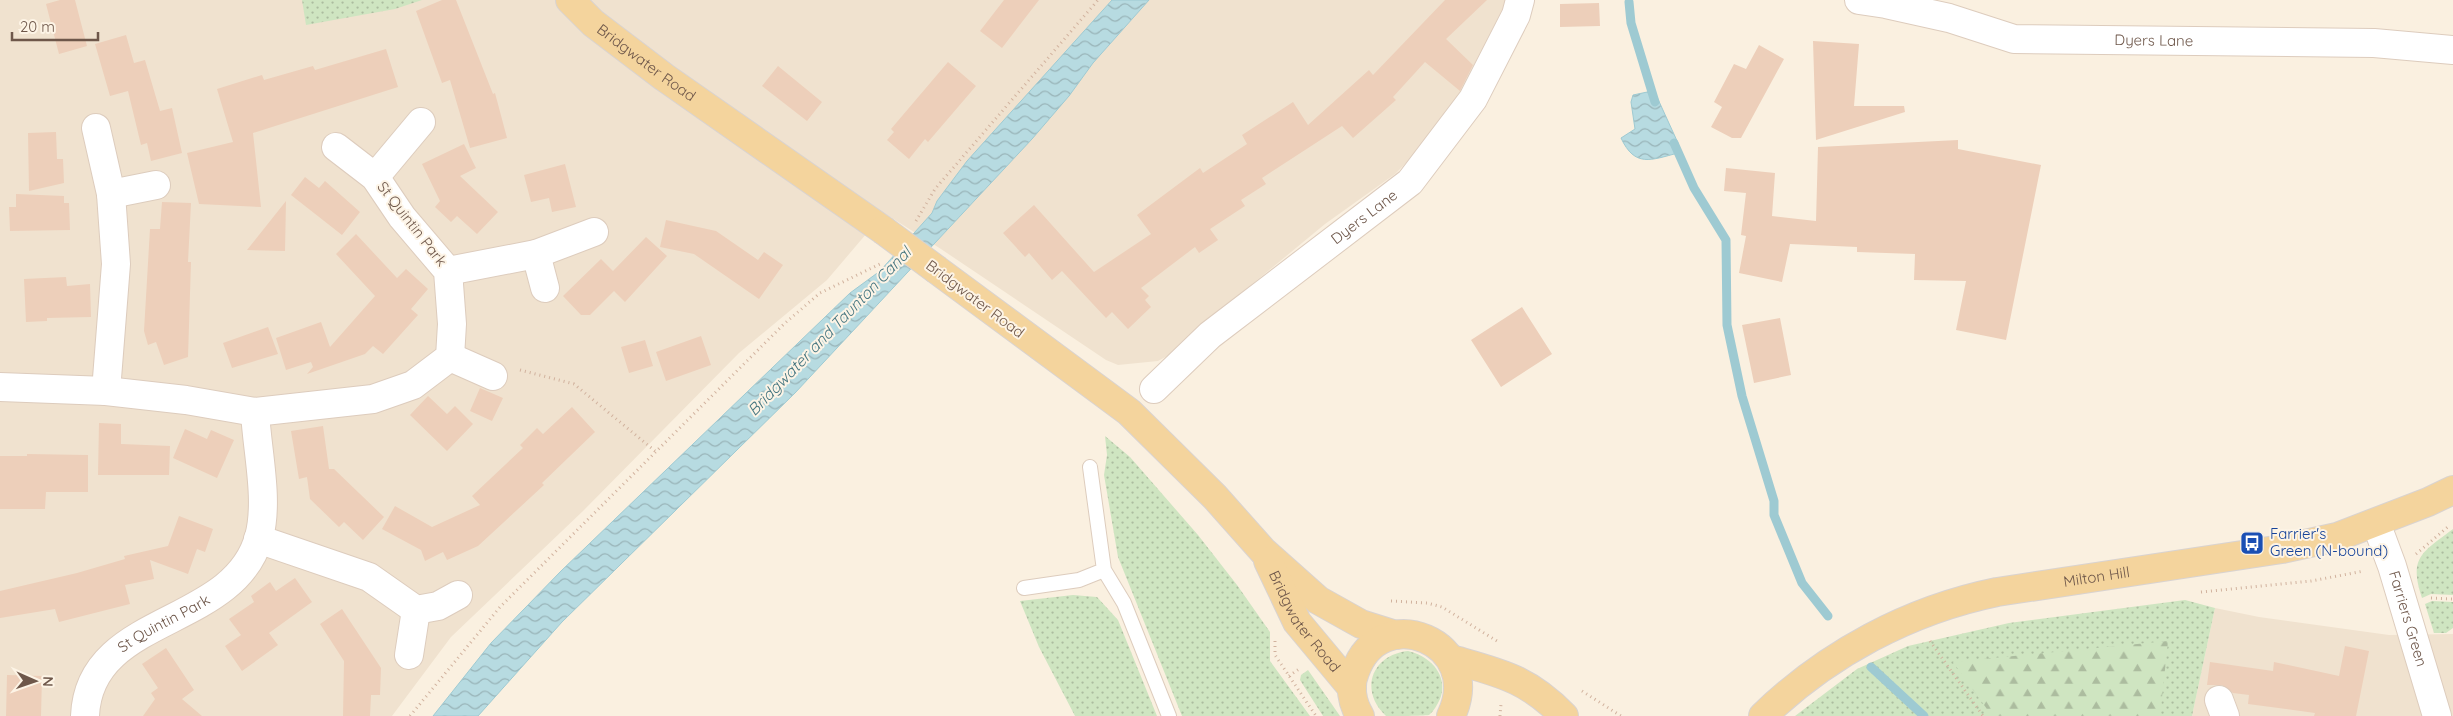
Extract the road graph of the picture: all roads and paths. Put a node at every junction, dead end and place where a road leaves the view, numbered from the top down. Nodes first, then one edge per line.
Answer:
1 (570, 0) edge
2 (1098, 0) edge
3 (1520, 0) edge
4 (1859, 0) edge
5 (2453, 50) edge
6 (421, 122) dead end
7 (96, 128) dead end
8 (336, 147) dead end
9 (375, 177) junction
10 (156, 185) dead end
11 (111, 194) junction
12 (914, 223) dead end
13 (594, 232) dead end
14 (536, 254) junction
15 (885, 258) dead end
16 (448, 271) junction
17 (546, 288) dead end
18 (450, 357) junction
19 (493, 376) joint
20 (0, 386) edge
21 (1154, 389) dead end
22 (106, 391) junction
23 (255, 412) junction
24 (655, 452) junction
25 (1090, 467) dead end
26 (2453, 490) edge
27 (2453, 522) edge
28 (2376, 523) junction
29 (258, 539) junction
30 (1263, 551) junction
31 (2392, 566) junction
32 (1104, 570) junction
33 (1024, 588) dead end
34 (2194, 593) dead end
35 (458, 595) dead end
36 (1288, 606) junction
37 (416, 610) junction
38 (1396, 635) junction
39 (1927, 636) dead end
40 (409, 655) dead end
41 (1451, 659) junction
42 (1352, 688) junction
43 (85, 716) edge
44 (410, 716) edge
45 (1169, 716) edge
46 (1316, 716) edge
47 (1360, 716) edge
48 (1451, 716) edge
49 (1564, 716) edge
50 (1763, 716) edge
51 (1983, 716) edge
52 (2437, 716) edge

1 - 30 main road, Bridgwater Road, bridge
2 - 12 path
3 - 21 street, Dyers Lane
4 - 5 street, Dyers Lane
6 - 9 street, St Quintin Park
7 - 11 street
8 - 9 street, St Quintin Park
9 - 16 street, St Quintin Park
10 - 11 street
11 - 22 street
13 - 14 street, St Quintin Park
14 - 16 street, St Quintin Park
14 - 17 street
15 - 24 path
16 - 18 street, St Quintin Park
18 - 19 street
18 - 23 street
19 - 24 path
20 - 22 street
22 - 23 street
23 - 29 street, St Quintin Park
24 - 44 path
25 - 32 lane
26 - 28 main road, Milton Hill
27 - 31 path
28 - 31 street, Farriers Green
28 - 50 main road, Milton Hill
29 - 37 street
29 - 43 street, St Quintin Park
30 - 36 main road, Bridgwater Road
30 - 38 main road, Bridgwater Road
31 - 34 path
31 - 52 street, Farriers Green
32 - 33 lane
32 - 45 lane
35 - 37 street
36 - 42 main road, Bridgwater Road
36 - 46 path
37 - 40 street
38 - 41 main road
38 - 42 main road
39 - 51 path
41 - 48 main road
41 - 49 main road
42 - 47 main road

